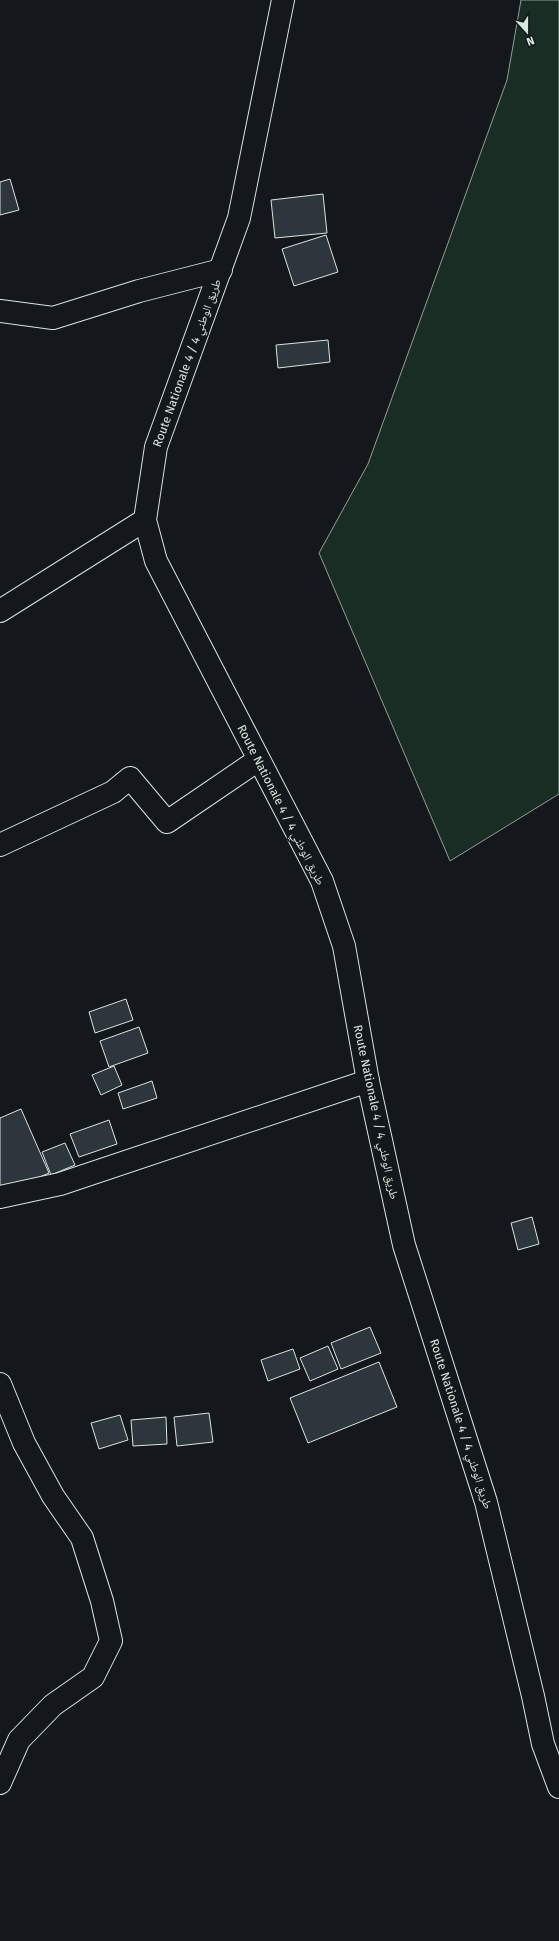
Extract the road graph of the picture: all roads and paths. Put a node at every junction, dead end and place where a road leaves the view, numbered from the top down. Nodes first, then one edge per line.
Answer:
1 (283, 0) edge
2 (221, 270) junction
3 (0, 311) edge
4 (145, 520) junction
5 (0, 611) edge
6 (258, 760) junction
7 (0, 845) edge
8 (368, 1081) junction
9 (0, 1197) edge
10 (0, 1384) edge
11 (0, 1783) edge
12 (559, 1787) edge

1 - 2 main road, Route Nationale 4 / طريق الوطني 4
2 - 3 main road
2 - 4 main road, Route Nationale 4 / طريق الوطني 4
4 - 5 main road
4 - 6 main road, Route Nationale 4 / طريق الوطني 4
6 - 7 main road
6 - 8 main road, Route Nationale 4 / طريق الوطني 4
8 - 9 main road
8 - 12 main road, Route Nationale 4 / طريق الوطني 4
10 - 11 main road

